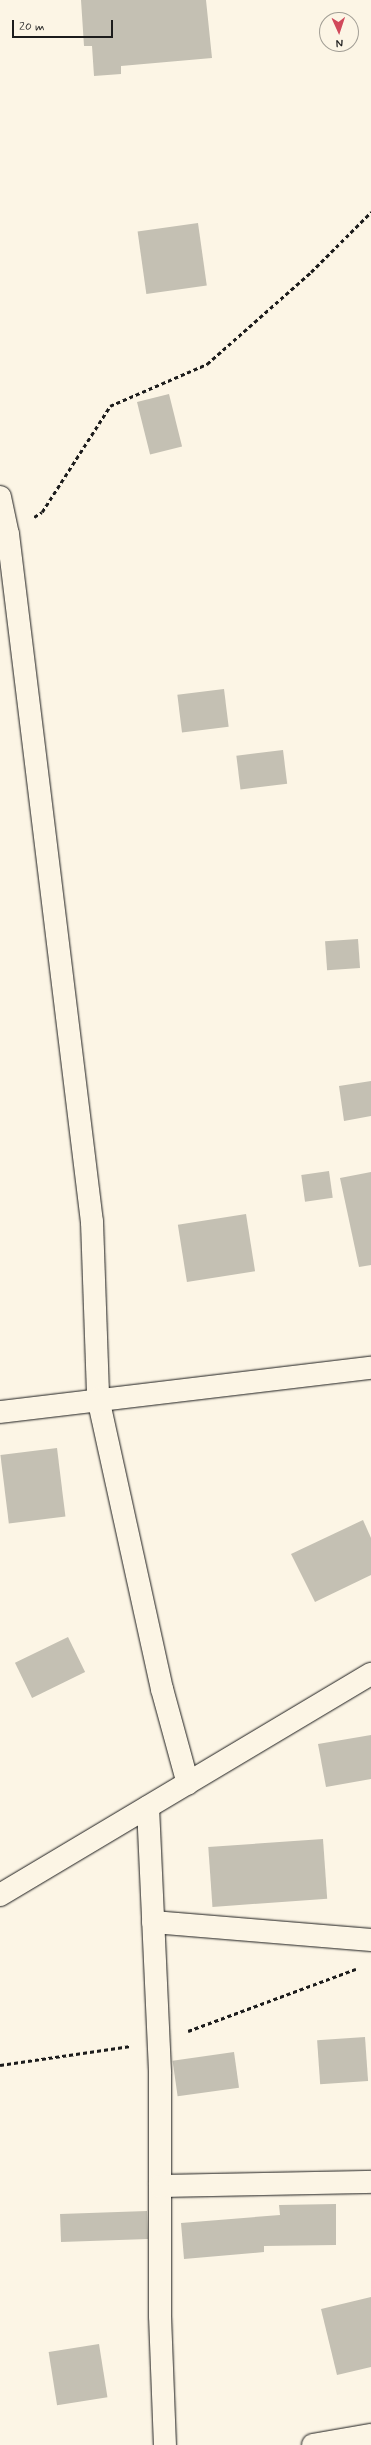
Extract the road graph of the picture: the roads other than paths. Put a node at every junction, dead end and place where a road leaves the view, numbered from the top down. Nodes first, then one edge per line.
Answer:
1 (0, 497) edge
2 (371, 1368) edge
3 (98, 1398) junction
4 (0, 1412) edge
5 (371, 1674) edge
6 (188, 1784) junction
7 (148, 1807) junction
8 (0, 1895) edge
9 (153, 1922) junction
10 (371, 1940) edge
11 (371, 2182) edge
12 (160, 2186) junction
13 (371, 2435) edge
14 (165, 2445) edge
15 (313, 2445) edge

1 - 3 street
2 - 3 street
3 - 4 street
3 - 6 street
5 - 6 street
6 - 7 street
7 - 8 street
7 - 9 street
9 - 10 street
9 - 12 street
11 - 12 street
12 - 14 street
13 - 15 street

